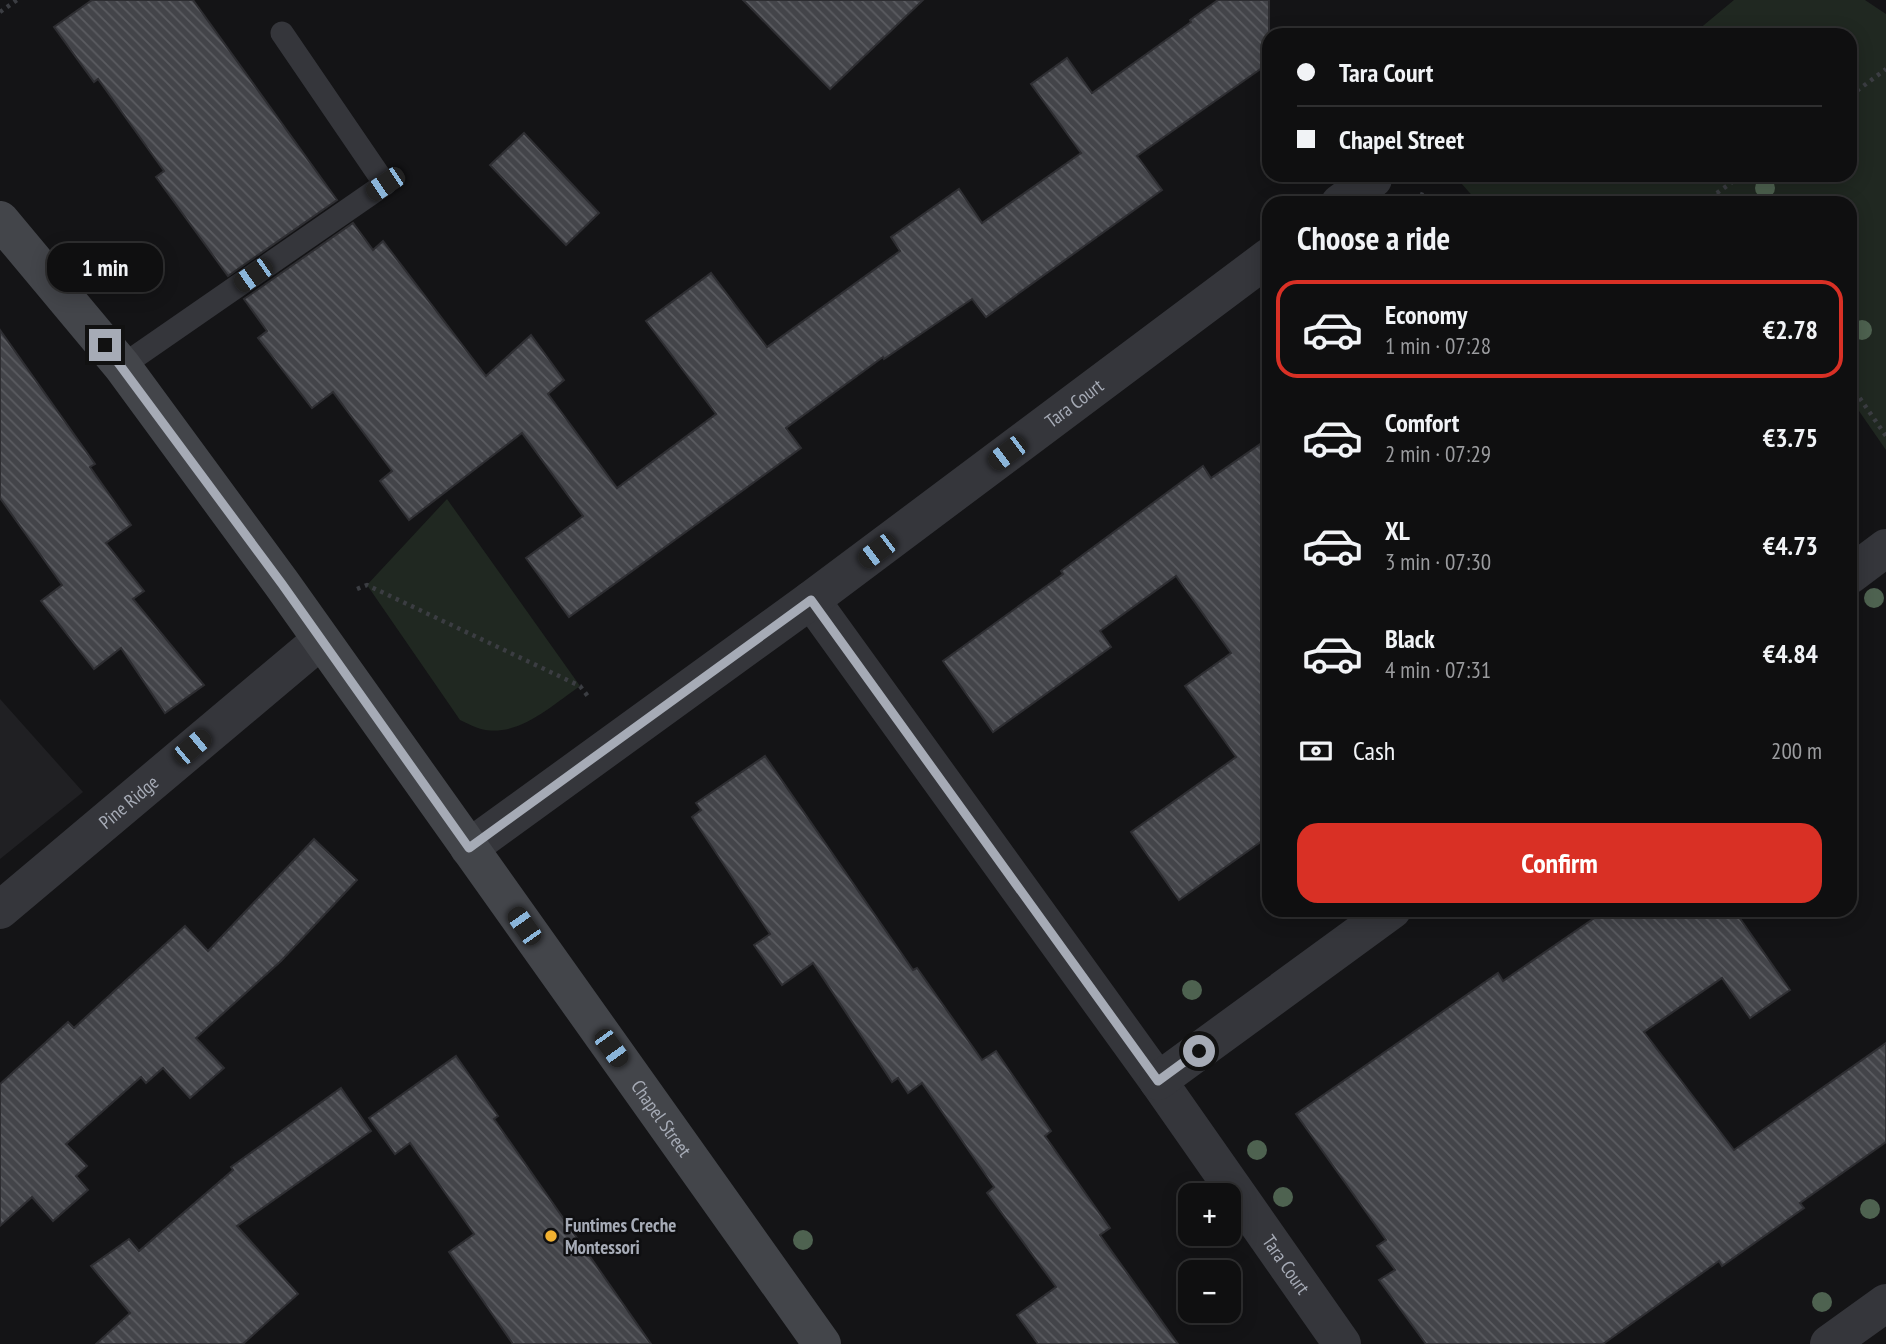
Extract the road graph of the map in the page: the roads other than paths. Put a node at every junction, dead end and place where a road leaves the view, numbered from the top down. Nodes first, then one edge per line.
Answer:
1 (282, 33) dead end
2 (1369, 182) edge
3 (1350, 196) edge
4 (0, 220) edge
5 (1262, 262) edge
6 (121, 366) junction
7 (1886, 548) edge
8 (1857, 570) edge
9 (811, 600) junction
10 (321, 640) junction
11 (469, 848) junction
12 (0, 910) edge
13 (1382, 917) edge
14 (1158, 1081) junction
15 (1886, 1303) edge
16 (821, 1344) edge
17 (1342, 1344) edge
18 (1829, 1344) edge

1 - 6 lane
2 - 3 street
4 - 6 main road, Chapel Street
5 - 9 street, Tara Court
6 - 10 main road, Chapel Street
7 - 8 street
9 - 11 street, Tara Court
9 - 14 street, Tara Court
10 - 11 main road, Chapel Street
10 - 12 street, Pine Ridge
11 - 16 main road, Chapel Street
13 - 14 street
14 - 17 street, Tara Court
15 - 18 street

